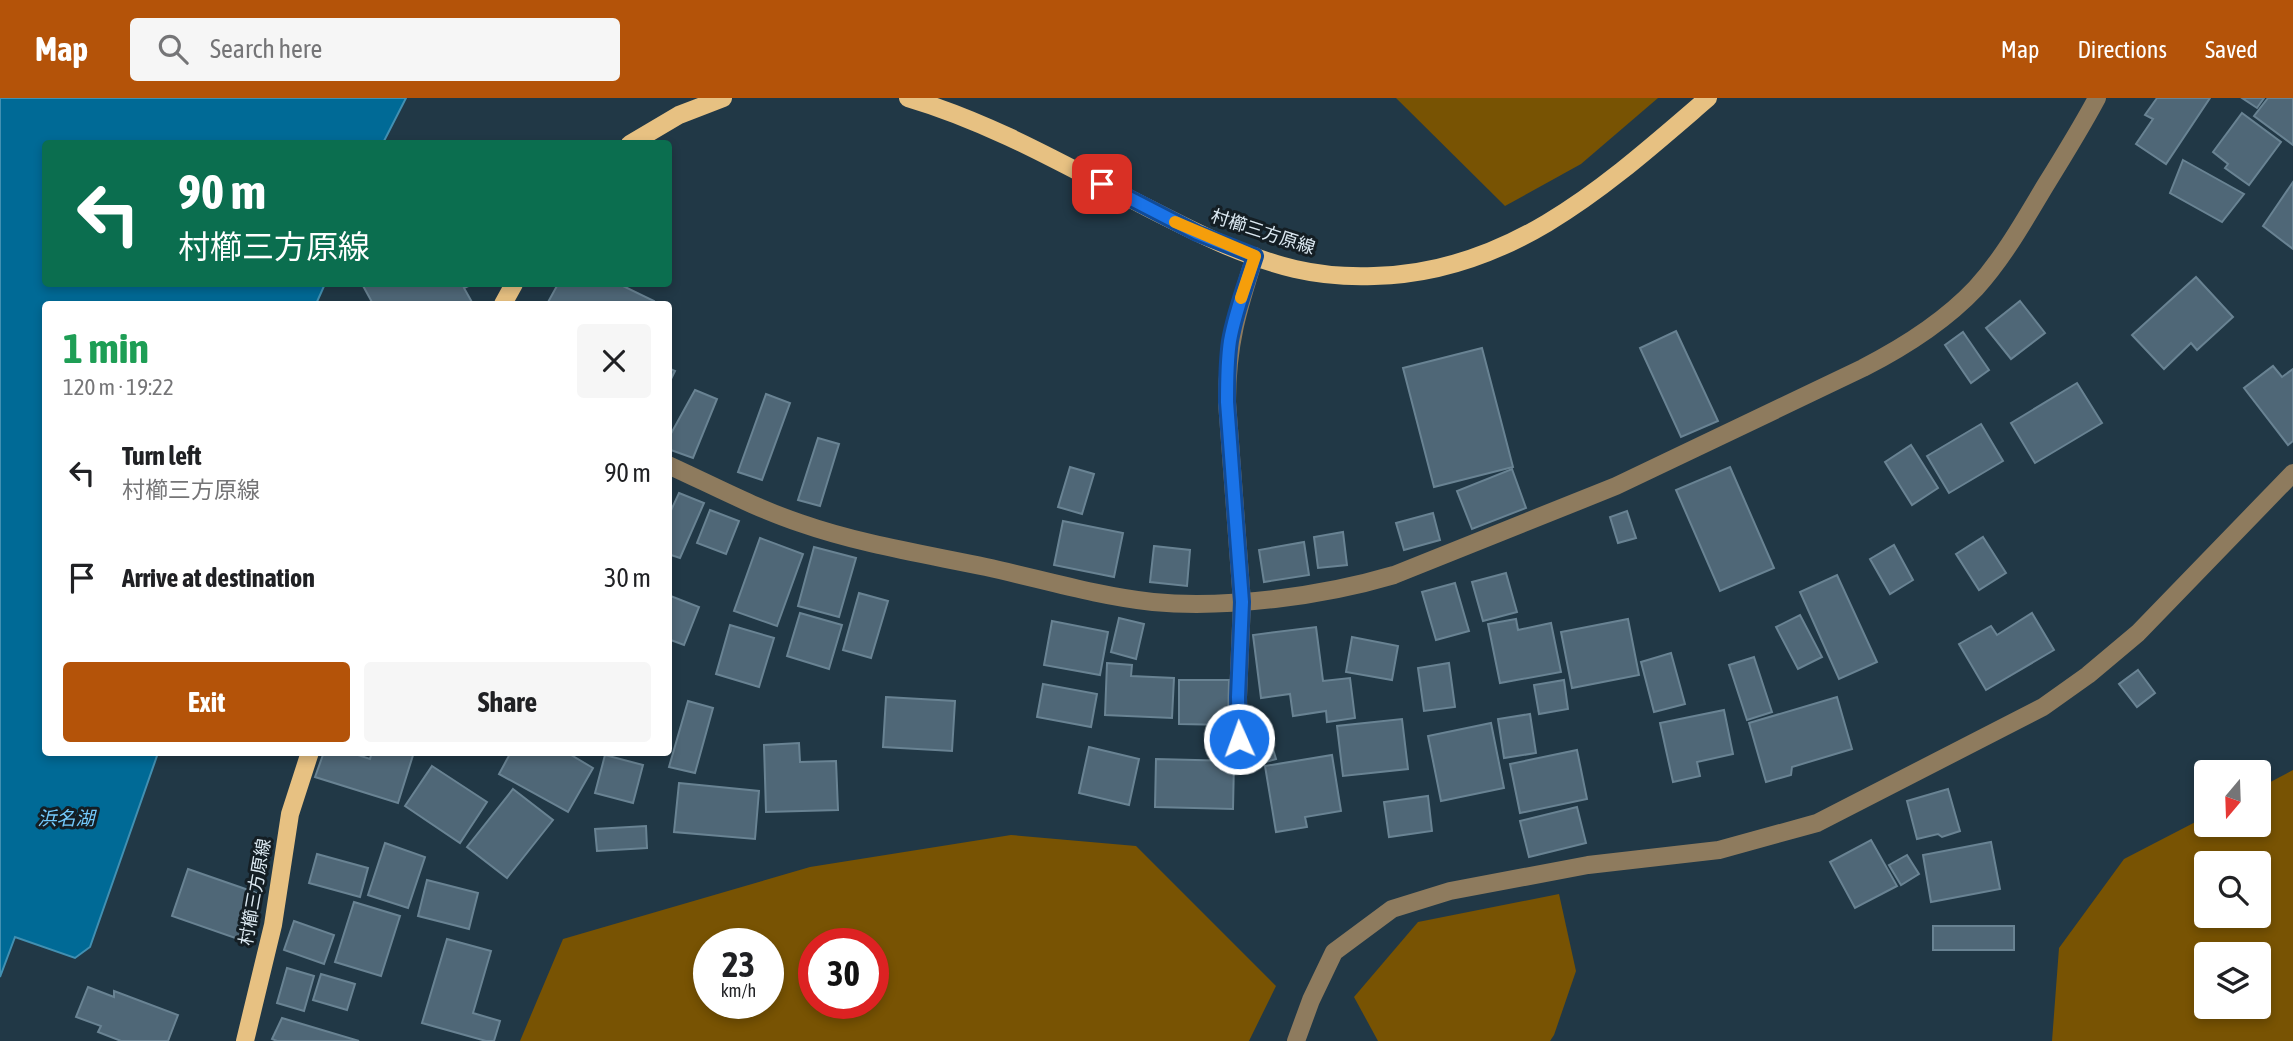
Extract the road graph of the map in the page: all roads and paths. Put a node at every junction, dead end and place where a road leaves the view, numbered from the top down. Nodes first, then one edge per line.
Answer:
1 (723, 98) edge
2 (908, 98) edge
3 (1708, 98) edge
4 (2097, 98) edge
5 (637, 140) edge
6 (1255, 256) junction
7 (672, 467) edge
8 (2293, 473) edge
9 (1242, 602) junction
10 (1239, 739) dead end
11 (309, 756) edge
12 (245, 1041) edge
13 (1296, 1041) edge

1 - 5 main road
2 - 6 main road, 村櫛三方原線
3 - 6 main road, 村櫛三方原線
4 - 9 street
6 - 9 street
7 - 9 street
8 - 13 street
9 - 10 street
11 - 12 main road, 村櫛三方原線

